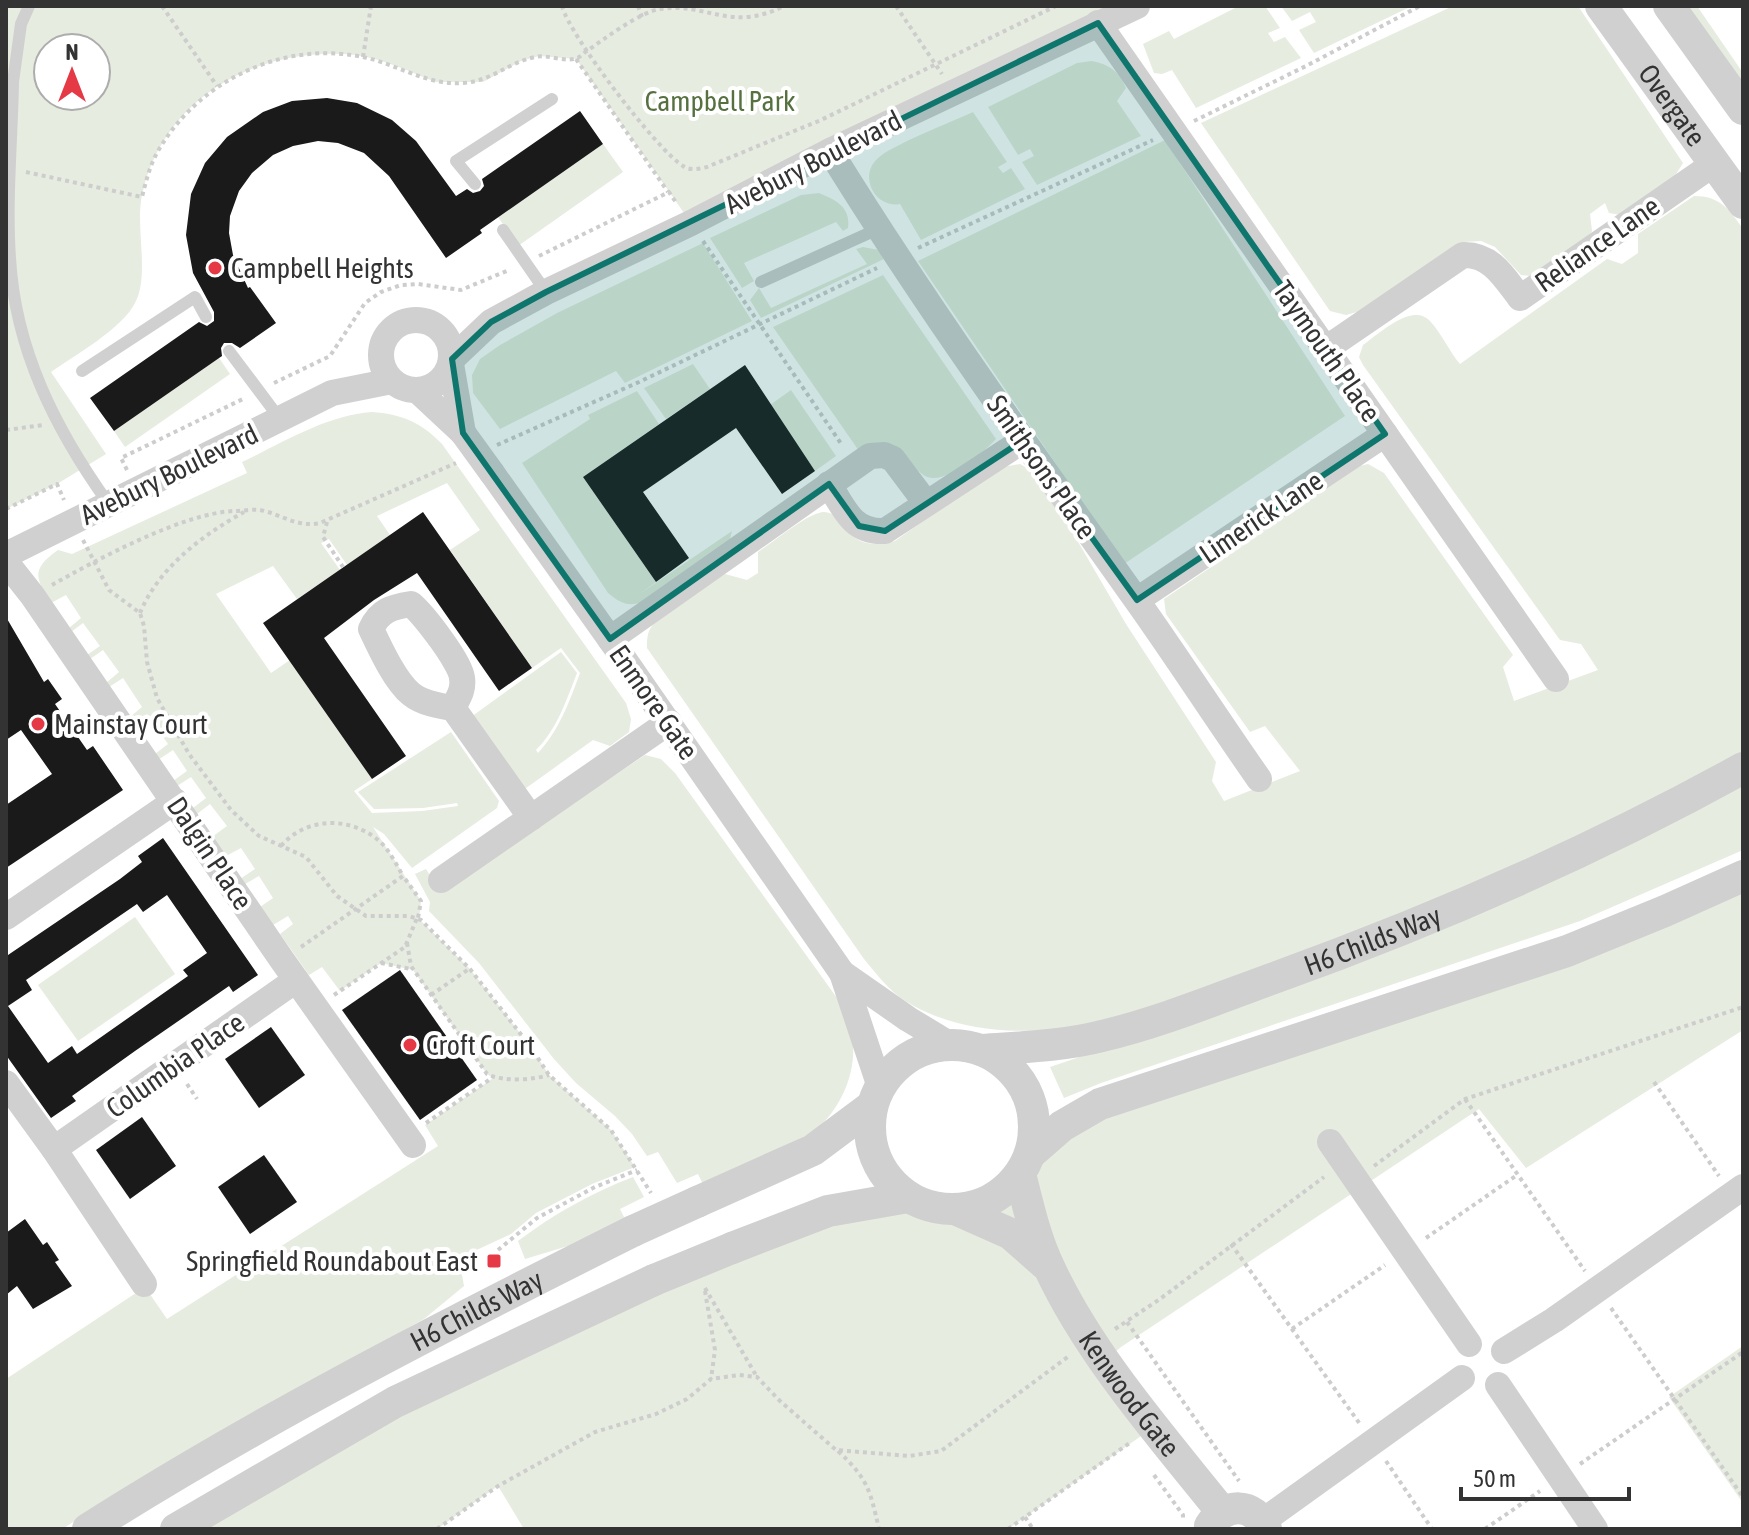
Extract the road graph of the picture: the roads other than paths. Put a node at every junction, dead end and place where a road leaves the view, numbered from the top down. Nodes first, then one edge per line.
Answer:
1 (29, 6) edge
2 (1137, 6) edge
3 (1601, 6) edge
4 (1669, 6) edge
5 (1098, 23) junction
6 (10, 81) edge
7 (552, 99) dead end
8 (1743, 109) edge
9 (830, 151) junction
10 (1715, 163) junction
11 (475, 184) dead end
12 (1743, 203) edge
13 (878, 229) junction
14 (503, 230) dead end
15 (761, 282) dead end
16 (546, 292) junction
17 (206, 317) dead end
18 (491, 322) junction
19 (430, 323) junction
20 (382, 346) junction
21 (1327, 348) junction
22 (229, 351) dead end
23 (451, 362) junction
24 (82, 371) dead end
25 (392, 381) junction
26 (418, 391) junction
27 (332, 393) junction
28 (280, 419) junction
29 (463, 433) junction
30 (1385, 434) junction
31 (1022, 441) junction
32 (829, 484) junction
33 (103, 496) junction
34 (926, 503) junction
35 (6, 555) edge
36 (6, 562) edge
37 (1137, 600) junction
38 (610, 639) junction
39 (1556, 679) dead end
40 (453, 708) dead end
41 (669, 722) junction
42 (1743, 768) edge
43 (1259, 779) dead end
44 (175, 801) junction
45 (531, 818) junction
46 (1743, 876) edge
47 (441, 880) dead end
48 (6, 917) edge
49 (289, 970) junction
50 (842, 973) junction
51 (966, 1048) junction
52 (6, 1083) edge
53 (876, 1097) junction
54 (419, 1135) road end
55 (1330, 1142) dead end
56 (54, 1149) junction
57 (1026, 1163) junction
58 (1738, 1191) edge
59 (908, 1197) junction
60 (957, 1210) junction
61 (1049, 1267) junction
62 (144, 1284) dead end
63 (1469, 1344) junction
64 (1504, 1351) junction
65 (1462, 1378) junction
66 (1498, 1385) junction
67 (1215, 1520) edge
68 (1268, 1521) edge
69 (88, 1529) edge
70 (176, 1529) edge
71 (1595, 1529) edge

1 - 6 lane
2 - 5 street, Avebury Boulevard
3 - 10 street, Overgate
4 - 8 street, Overgate
5 - 9 street, Avebury Boulevard
5 - 21 street, Taymouth Place
6 - 33 lane
7 - 11 lane
9 - 13 street, Smithsons Place
9 - 16 street, Avebury Boulevard
10 - 12 street, Overgate
10 - 21 street, Reliance Lane
13 - 15 lane
13 - 31 street, Smithsons Place
14 - 16 lane
16 - 18 street, Avebury Boulevard
17 - 24 lane
18 - 19 street, Avebury Boulevard
18 - 23 street, Avebury Boulevard
19 - 20 street
19 - 23 street
20 - 25 street
20 - 27 street, Avebury Boulevard
21 - 30 street, Taymouth Place
22 - 28 lane
23 - 26 street
23 - 29 street, Enmore Gate
25 - 26 street
25 - 27 street, Avebury Boulevard
26 - 29 street, Enmore Gate
27 - 28 street, Avebury Boulevard
28 - 33 street, Avebury Boulevard
29 - 38 street, Enmore Gate, bridge
30 - 37 street, Limerick Lane
30 - 39 street, Taymouth Place
31 - 34 street
31 - 37 street, Smithsons Place
32 - 34 street
32 - 34 street
32 - 38 street
33 - 35 street, Avebury Boulevard
36 - 44 street, Dalgin Place
37 - 43 street, Smithsons Place
38 - 41 street, Enmore Gate
40 - 45 street
41 - 45 street
41 - 50 street, Enmore Gate
42 - 51 street, H6 Childs Way
44 - 48 street
44 - 49 street, Dalgin Place
45 - 47 street
46 - 57 street
49 - 54 street, Dalgin Place
49 - 56 street, Columbia Place
50 - 51 street, Enmore Gate
50 - 53 street, Enmore Gate
51 - 53 street
51 - 57 street
52 - 56 street
53 - 59 street
53 - 69 street, H6 Childs Way, bridge
55 - 63 street
56 - 62 street
57 - 60 street
57 - 61 street, Kenwood Gate
58 - 64 street
59 - 60 street
59 - 70 street, H6 Childs Way, bridge
60 - 61 street, Kenwood Gate
61 - 67 street, Kenwood Gate
63 - 64 street
63 - 65 street
64 - 66 street
65 - 66 street
65 - 68 street
66 - 71 street
67 - 68 street

